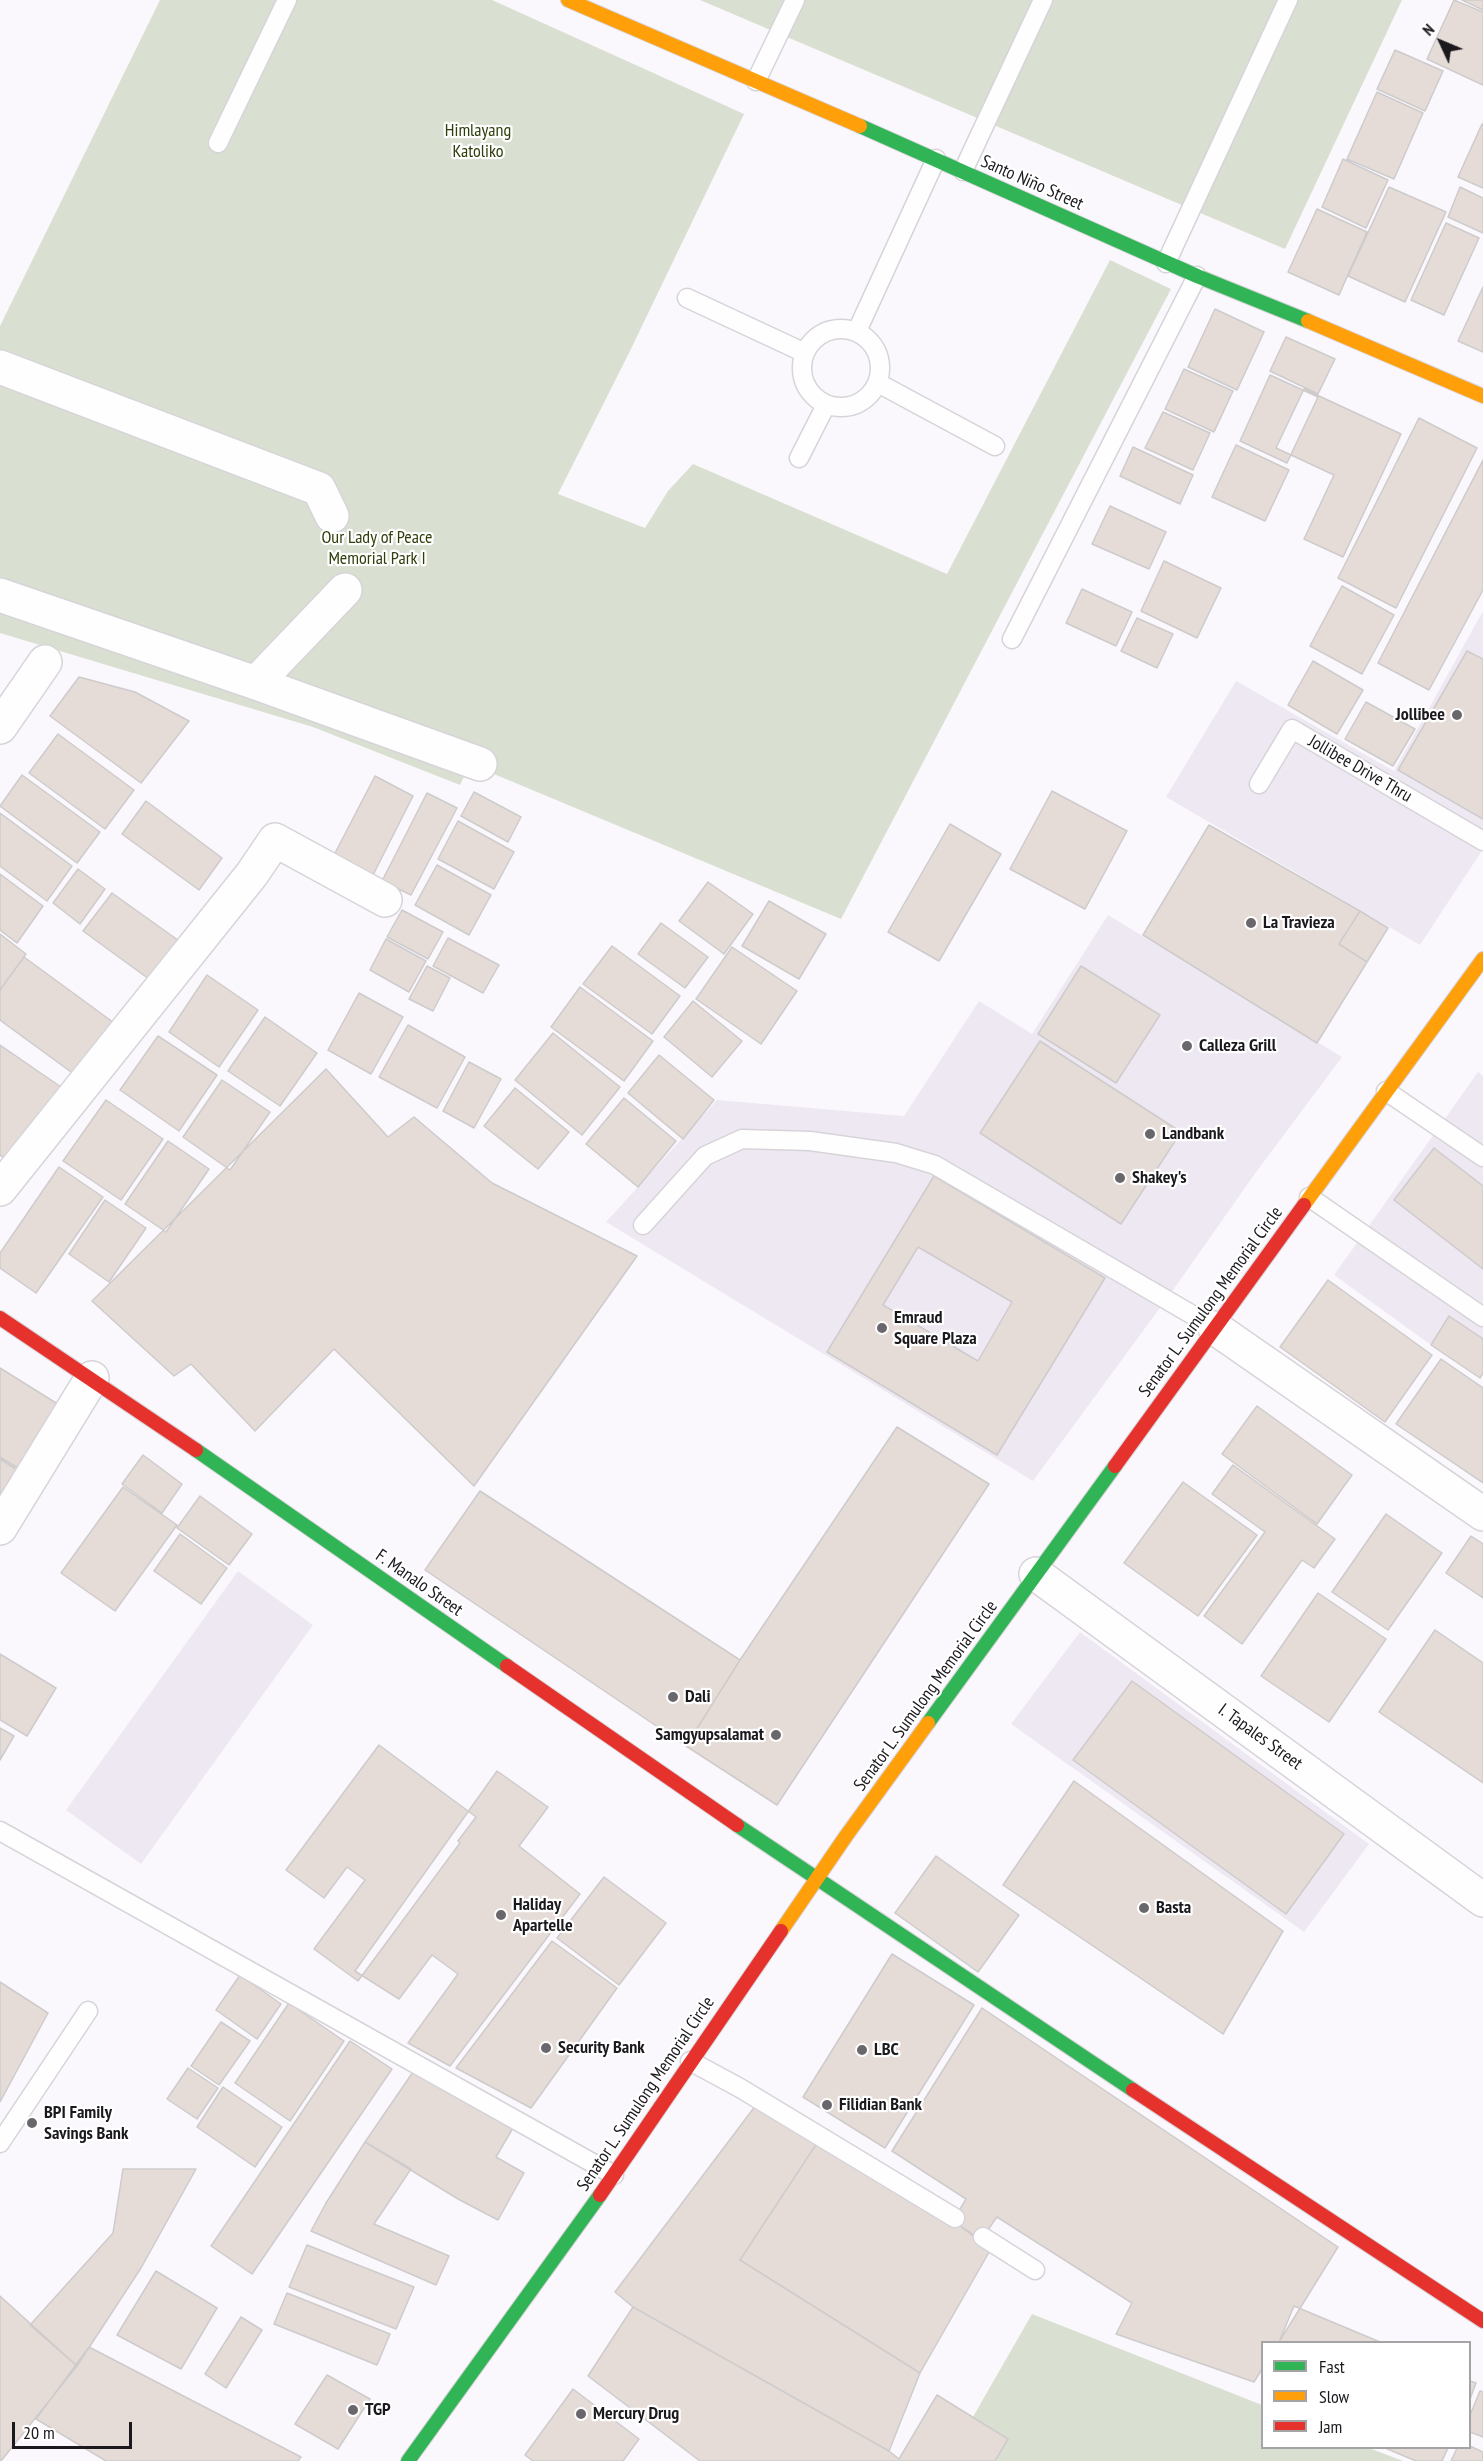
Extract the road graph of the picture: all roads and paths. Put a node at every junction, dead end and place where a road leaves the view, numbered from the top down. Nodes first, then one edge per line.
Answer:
1 (287, 0) edge
2 (568, 0) edge
3 (795, 0) edge
4 (1043, 0) edge
5 (1288, 0) edge
6 (756, 81) junction
7 (218, 143) dead end
8 (936, 159) junction
9 (963, 171) junction
10 (1166, 263) junction
11 (1197, 276) junction
12 (687, 298) dead end
13 (857, 331) junction
14 (805, 352) junction
15 (0, 367) edge
16 (878, 383) junction
17 (1483, 396) edge
18 (826, 405) junction
19 (995, 446) dead end
20 (799, 458) dead end
21 (332, 516) dead end
22 (345, 590) dead end
23 (0, 596) edge
24 (1012, 639) dead end
25 (45, 662) dead end
26 (256, 683) junction
27 (0, 727) edge
28 (480, 764) dead end
29 (1259, 784) dead end
30 (1483, 841) edge
31 (385, 900) dead end
32 (1483, 959) edge
33 (1386, 1090) junction
34 (1483, 1157) edge
35 (0, 1189) edge
36 (1309, 1197) junction
37 (643, 1225) dead end
38 (1483, 1317) edge
39 (0, 1318) edge
40 (1215, 1328) junction
41 (92, 1378) junction
42 (1483, 1514) edge
43 (0, 1528) edge
44 (1036, 1574) junction
45 (0, 1831) edge
46 (816, 1880) junction
47 (1483, 1900) edge
48 (88, 2011) dead end
49 (690, 2061) junction
50 (0, 2143) edge
51 (614, 2175) junction
52 (955, 2218) dead end
53 (983, 2237) dead end
54 (1035, 2270) dead end
55 (1483, 2321) edge
56 (408, 2461) edge

1 - 7 lane
2 - 6 main road, Santo Niño Street
3 - 6 lane
4 - 9 lane
5 - 10 lane
6 - 8 main road, Santo Niño Street
8 - 9 main road, Santo Niño Street
8 - 13 lane
9 - 10 main road, Santo Niño Street
10 - 11 main road, Santo Niño Street
11 - 17 main road, Santo Niño Street
11 - 24 lane
12 - 14 lane
13 - 14 lane
13 - 16 lane
14 - 18 lane
15 - 21 street
16 - 18 lane
16 - 19 lane
18 - 20 lane
22 - 26 street
23 - 26 street
25 - 27 street
26 - 28 street
29 - 30 lane, Jollibee Drive Thru
31 - 35 street
32 - 33 main road, Senator L. Sumulong Memorial Circle
33 - 34 lane
33 - 36 main road, Senator L. Sumulong Memorial Circle
36 - 38 lane
36 - 40 main road, Senator L. Sumulong Memorial Circle
37 - 40 lane
39 - 41 main road, F. Manalo Street
40 - 42 street
40 - 44 main road, Senator L. Sumulong Memorial Circle
41 - 43 street
41 - 46 main road, F. Manalo Street
44 - 46 main road, Senator L. Sumulong Memorial Circle
44 - 47 street, I. Tapales Street
45 - 51 lane
46 - 49 main road, Senator L. Sumulong Memorial Circle
46 - 55 main road, F. Manalo Street
48 - 50 lane
49 - 51 main road, Senator L. Sumulong Memorial Circle
49 - 52 lane
51 - 56 main road, Senator L. Sumulong Memorial Circle
53 - 54 lane

